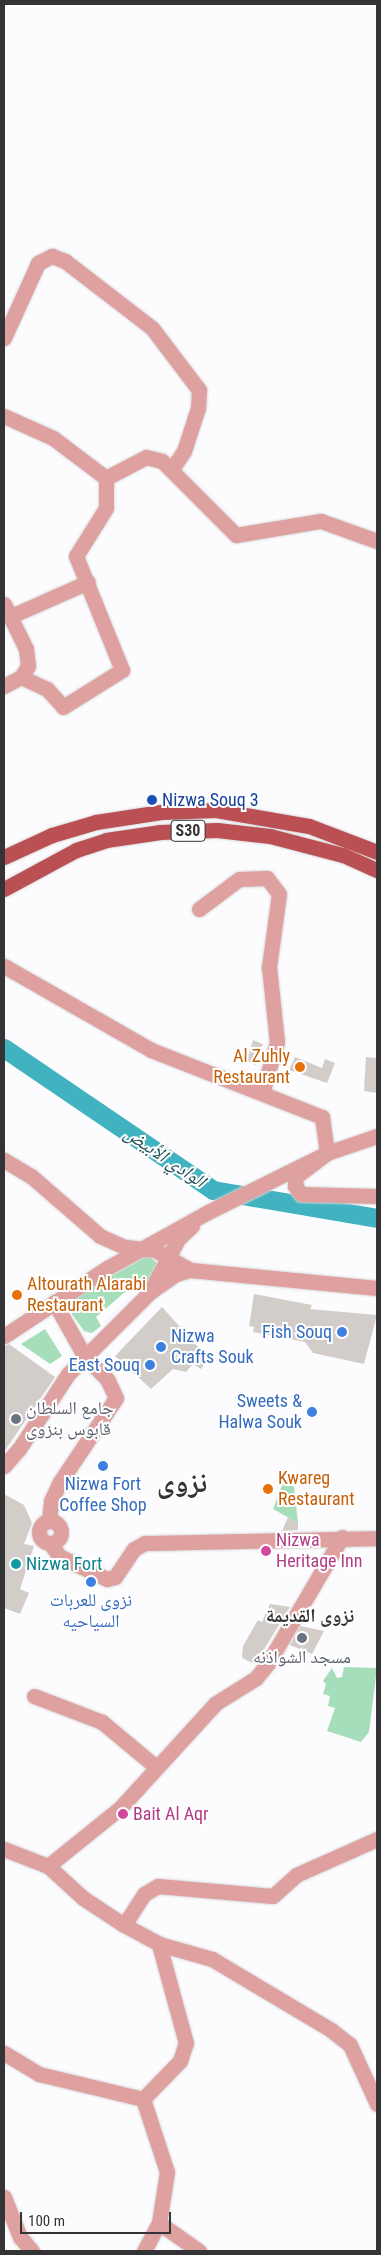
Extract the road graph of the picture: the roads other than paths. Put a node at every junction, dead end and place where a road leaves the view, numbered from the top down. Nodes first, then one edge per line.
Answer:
1 (4, 338) edge
2 (4, 416) edge
3 (172, 469) junction
4 (106, 478) junction
5 (377, 541) edge
6 (88, 582) junction
7 (8, 610) edge
8 (21, 677) junction
9 (4, 686) edge
10 (377, 852) edge
11 (4, 856) edge
12 (377, 870) edge
13 (4, 889) edge
14 (199, 909) dead end
15 (4, 966) edge
16 (262, 1093) junction
17 (377, 1136) edge
18 (377, 1142) edge
19 (349, 1144) junction
20 (327, 1153) junction
21 (4, 1160) edge
22 (377, 1196) edge
23 (208, 1212) junction
24 (100, 1236) junction
25 (141, 1248) junction
26 (168, 1259) junction
27 (107, 1268) junction
28 (190, 1270) junction
29 (377, 1288) edge
30 (150, 1292) junction
31 (54, 1302) junction
32 (4, 1336) edge
33 (85, 1357) junction
34 (4, 1466) edge
35 (342, 1537) junction
36 (377, 1538) edge
37 (34, 1696) dead end
38 (156, 1767) junction
39 (377, 1839) edge
40 (4, 1849) edge
41 (48, 1866) junction
42 (124, 1925) junction
43 (159, 1944) junction
44 (4, 2052) edge
45 (143, 2099) junction
46 (377, 2104) edge
47 (4, 2197) edge
48 (160, 2222) junction
49 (32, 2251) edge
50 (144, 2251) edge
51 (199, 2251) edge

1 - 3 street
2 - 4 street
3 - 4 street
3 - 5 street
4 - 6 street
6 - 7 street
6 - 8 street
7 - 8 street
8 - 9 street
10 - 11 main road, S30
12 - 13 main road, S30
14 - 16 street
15 - 16 street
16 - 20 street
17 - 19 street
18 - 19 street
19 - 20 street
20 - 22 street
20 - 23 street
21 - 24 street
23 - 25 street
23 - 26 street
24 - 25 street
24 - 27 street
25 - 26 street
25 - 27 street
26 - 28 street
26 - 30 street
27 - 31 street
28 - 29 street
28 - 30 street
30 - 33 street
31 - 32 street
31 - 33 street
33 - 34 street
33 - 35 street
35 - 36 street
35 - 38 street
37 - 38 street
38 - 41 street
39 - 42 street
40 - 41 street
41 - 42 street
42 - 43 street
43 - 45 street
43 - 46 street
44 - 45 street
45 - 48 street
47 - 49 street
48 - 50 street
48 - 51 street

